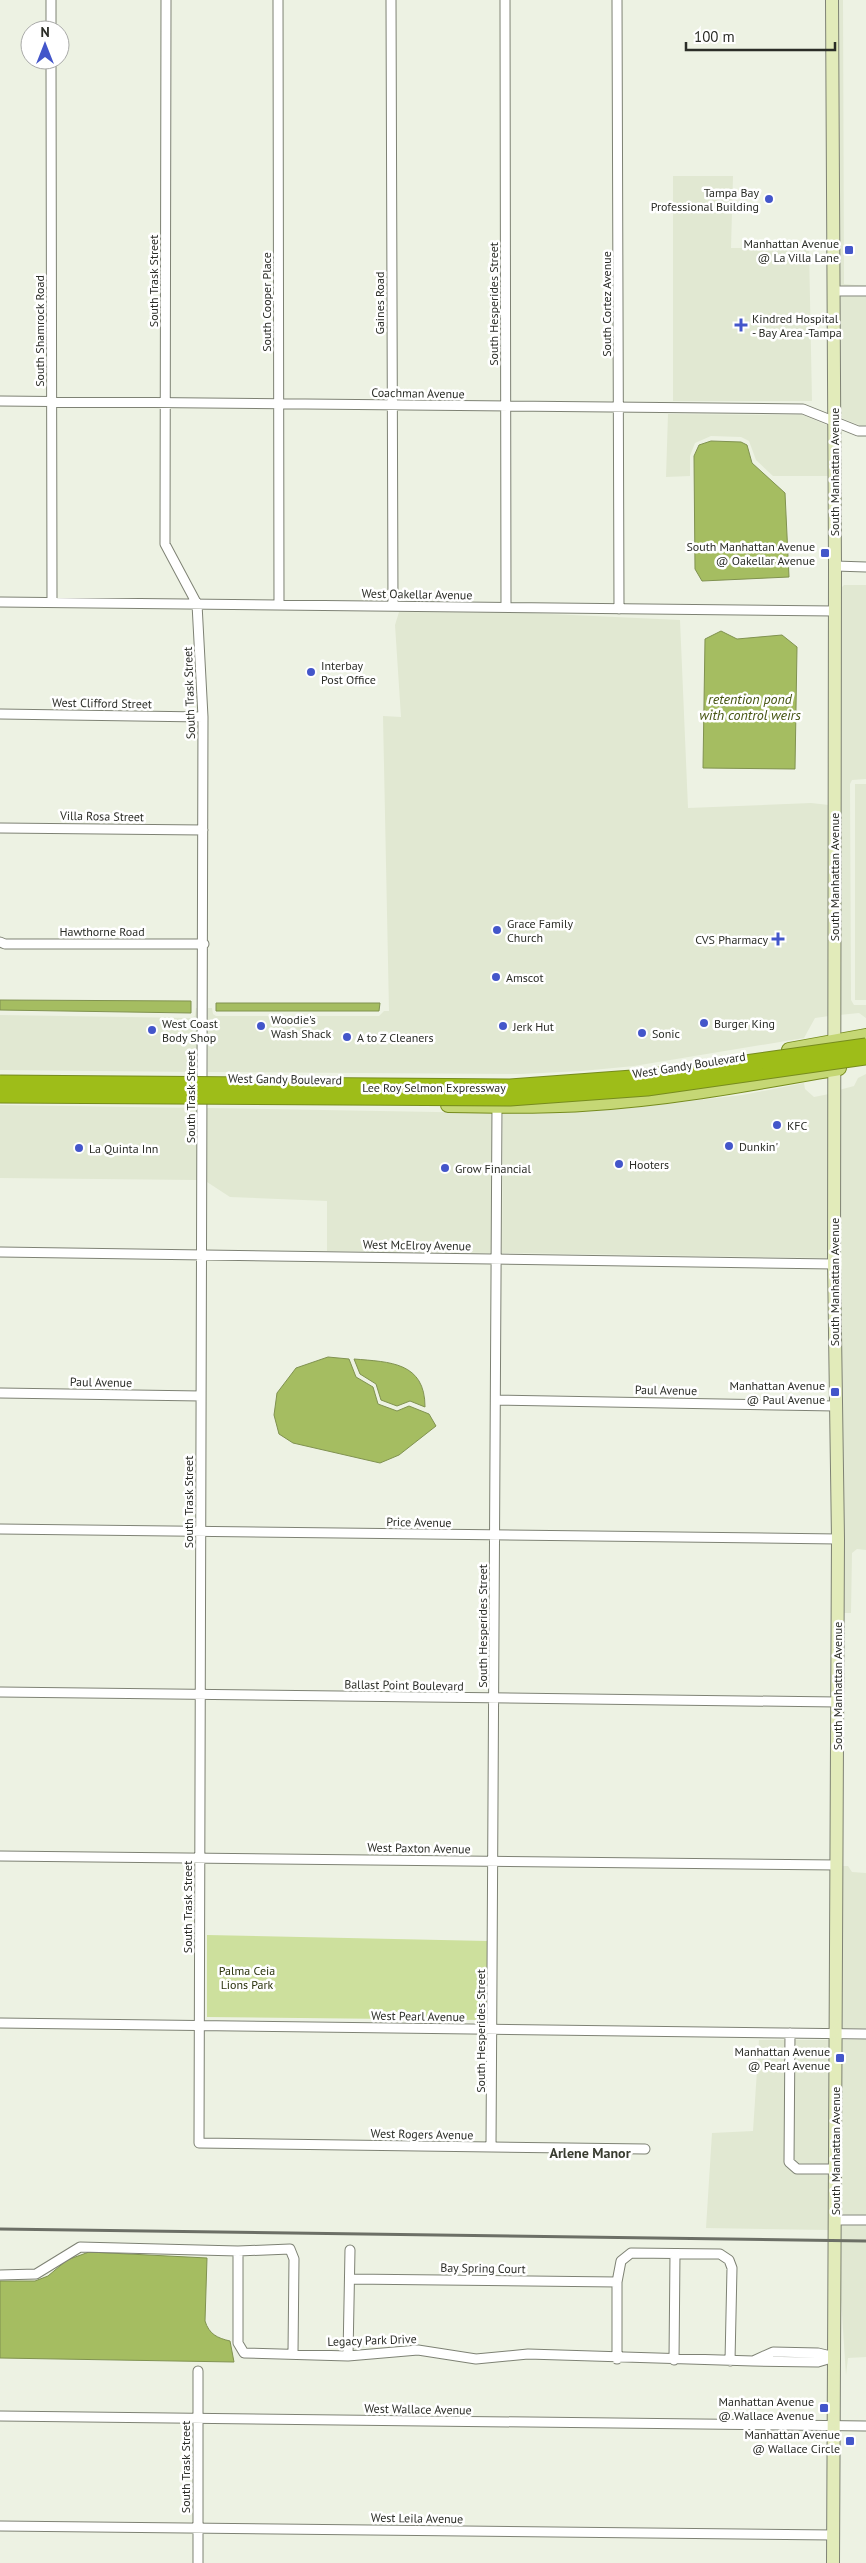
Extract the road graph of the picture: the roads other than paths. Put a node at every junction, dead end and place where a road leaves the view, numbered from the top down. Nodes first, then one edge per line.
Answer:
1 (51, 0) edge
2 (166, 0) edge
3 (278, 0) edge
4 (391, 0) edge
5 (505, 0) edge
6 (617, 0) edge
7 (832, 0) edge
8 (51, 20) edge
9 (51, 70) edge
10 (834, 291) junction
11 (866, 292) edge
12 (0, 401) edge
13 (52, 402) junction
14 (165, 403) junction
15 (278, 404) junction
16 (392, 405) junction
17 (506, 406) junction
18 (618, 408) junction
19 (834, 421) junction
20 (866, 431) edge
21 (835, 566) junction
22 (866, 567) edge
23 (0, 602) edge
24 (52, 602) junction
25 (197, 604) junction
26 (279, 605) junction
27 (393, 606) junction
28 (506, 607) junction
29 (619, 609) junction
30 (834, 611) junction
31 (0, 714) edge
32 (204, 717) junction
33 (0, 828) edge
34 (203, 830) junction
35 (0, 942) edge
36 (204, 944) junction
37 (866, 1036) edge
38 (834, 1042) junction
39 (866, 1044) edge
40 (866, 1057) edge
41 (866, 1063) edge
42 (834, 1069) junction
43 (0, 1076) edge
44 (45, 1076) junction
45 (202, 1078) junction
46 (321, 1079) junction
47 (551, 1080) junction
48 (0, 1082) edge
49 (0, 1095) edge
50 (0, 1100) edge
51 (56, 1100) junction
52 (202, 1102) junction
53 (383, 1104) junction
54 (567, 1105) junction
55 (498, 1106) junction
56 (0, 1252) edge
57 (202, 1255) junction
58 (497, 1258) junction
59 (834, 1264) junction
60 (0, 1393) edge
61 (201, 1396) junction
62 (496, 1400) junction
63 (836, 1406) junction
64 (0, 1529) edge
65 (201, 1532) junction
66 (495, 1536) junction
67 (838, 1539) junction
68 (0, 1692) edge
69 (200, 1695) junction
70 (494, 1698) junction
71 (837, 1702) junction
72 (0, 1856) edge
73 (199, 1858) junction
74 (493, 1862) junction
75 (837, 1865) junction
76 (0, 2023) edge
77 (199, 2026) junction
78 (492, 2029) junction
79 (790, 2033) junction
80 (836, 2034) junction
81 (866, 2034) edge
82 (199, 2143) joint
83 (492, 2148) junction
84 (645, 2150) dead end
85 (835, 2169) junction
86 (835, 2220) junction
87 (866, 2220) edge
88 (350, 2250) dead end
89 (238, 2251) junction
90 (675, 2254) junction
91 (0, 2274) edge
92 (350, 2279) junction
93 (617, 2282) junction
94 (293, 2353) junction
95 (348, 2356) junction
96 (835, 2357) junction
97 (617, 2358) junction
98 (674, 2360) junction
99 (730, 2361) junction
100 (198, 2371) dead end
101 (0, 2416) edge
102 (198, 2418) junction
103 (835, 2426) junction
104 (866, 2426) edge
105 (0, 2526) edge
106 (198, 2528) junction
107 (833, 2535) junction
108 (198, 2563) edge
109 (833, 2563) edge

1 - 8 street
2 - 14 street, South Trask Street
3 - 15 street, South Cooper Place
4 - 16 street, Gaines Road
5 - 17 street, South Hesperides Street
6 - 18 street, South Cortez Avenue
7 - 10 street, South Manhattan Avenue
9 - 13 street, South Shamrock Road
10 - 11 street
10 - 19 street, South Manhattan Avenue
12 - 13 street, Coachman Avenue
13 - 14 street, Coachman Avenue
13 - 24 street, South Shamrock Road
14 - 15 street, Coachman Avenue
14 - 25 street, South Trask Street
15 - 16 street, Coachman Avenue
15 - 26 street, South Cooper Place
16 - 17 street, Coachman Avenue
16 - 27 street, Gaines Road
17 - 18 street, Coachman Avenue
17 - 28 street, South Hesperides Street
18 - 19 street, Coachman Avenue
18 - 29 street, South Cortez Avenue
19 - 20 street, Coachman Avenue
19 - 21 street, South Manhattan Avenue
21 - 22 street
21 - 30 street, South Manhattan Avenue
23 - 24 street, West Oakellar Avenue
24 - 25 street, West Oakellar Avenue
25 - 26 street, West Oakellar Avenue
25 - 32 street, South Trask Street
26 - 27 street, West Oakellar Avenue
27 - 28 street, West Oakellar Avenue
28 - 29 street, West Oakellar Avenue
29 - 30 street, West Oakellar Avenue
30 - 38 street, South Manhattan Avenue
31 - 32 street, West Clifford Street
32 - 34 street, South Trask Street
33 - 34 street, Villa Rosa Street
34 - 36 street, South Trask Street
35 - 36 street, Hawthorne Road
36 - 45 street, South Trask Street
37 - 38 main road, West Gandy Boulevard
38 - 42 street, South Manhattan Avenue
38 - 47 main road, West Gandy Boulevard
38 - 54 main road
39 - 42 main road
39 - 48 highway, Lee Roy Selmon Expressway, bridge
40 - 49 highway, Lee Roy Selmon Expressway, bridge
41 - 42 main road, West Gandy Boulevard
42 - 54 main road, West Gandy Boulevard
42 - 59 street, South Manhattan Avenue
43 - 44 main road, West Gandy Boulevard
44 - 45 main road, West Gandy Boulevard
44 - 48 main road
45 - 46 main road, West Gandy Boulevard
45 - 51 main road
45 - 52 street, South Trask Street
46 - 47 main road, West Gandy Boulevard
46 - 52 main road
47 - 53 main road
50 - 51 main road, West Gandy Boulevard
51 - 52 main road, West Gandy Boulevard
52 - 53 main road, West Gandy Boulevard
52 - 57 street, South Trask Street
53 - 55 main road, West Gandy Boulevard
54 - 55 main road, West Gandy Boulevard
55 - 58 street, South Hesperides Street
56 - 57 street, West McElroy Avenue
57 - 58 street, West McElroy Avenue
57 - 61 street, South Trask Street
58 - 59 street, West McElroy Avenue
58 - 62 street, South Hesperides Street
59 - 63 street, South Manhattan Avenue
60 - 61 street, Paul Avenue
61 - 65 street, South Trask Street
62 - 63 street, Paul Avenue
62 - 66 street, South Hesperides Street
63 - 67 street, South Manhattan Avenue
64 - 65 street, Price Avenue
65 - 66 street, Price Avenue
65 - 69 street, South Trask Street
66 - 67 street, Price Avenue
66 - 70 street, South Hesperides Street
67 - 71 street, South Manhattan Avenue
68 - 69 street, Ballast Point Boulevard
69 - 70 street, Ballast Point Boulevard
69 - 73 street, South Trask Street
70 - 71 street, Ballast Point Boulevard
70 - 74 street, South Hesperides Street
71 - 75 street, South Manhattan Avenue
72 - 73 street, West Paxton Avenue
73 - 74 street, West Paxton Avenue
73 - 77 street, South Trask Street
74 - 75 street, West Paxton Avenue
74 - 78 street, South Hesperides Street
75 - 80 street, South Manhattan Avenue
76 - 77 street, West Pearl Avenue
77 - 78 street, West Pearl Avenue
77 - 82 street, South Trask Street
78 - 79 street, West Pearl Avenue
78 - 83 street, South Hesperides Street
79 - 80 street, West Pearl Avenue
79 - 85 street
80 - 81 street, West Pearl Avenue
80 - 85 street, South Manhattan Avenue
82 - 83 street, West Rogers Avenue
83 - 84 street, West Rogers Avenue
85 - 86 street, South Manhattan Avenue
86 - 87 street
86 - 96 street, South Manhattan Avenue
88 - 92 street
89 - 91 street
89 - 94 street, Legacy Park Drive
89 - 94 street
90 - 93 street
90 - 98 street
90 - 99 street
92 - 93 street, Bay Spring Court
92 - 95 street
93 - 97 street
94 - 95 street, Legacy Park Drive
95 - 97 street, Legacy Park Drive
96 - 99 street, Legacy Park Drive
96 - 103 street, South Manhattan Avenue
97 - 98 street, Legacy Park Drive
98 - 99 street, Legacy Park Drive
100 - 102 street, South Trask Street
101 - 102 street, West Wallace Avenue
102 - 103 street, West Wallace Avenue
102 - 106 street, South Trask Street
103 - 104 street, West Wallace Avenue
103 - 107 street, South Manhattan Avenue
105 - 106 street, West Leila Avenue
106 - 107 street, West Leila Avenue
106 - 108 street, South Trask Street
107 - 109 street, South Manhattan Avenue

